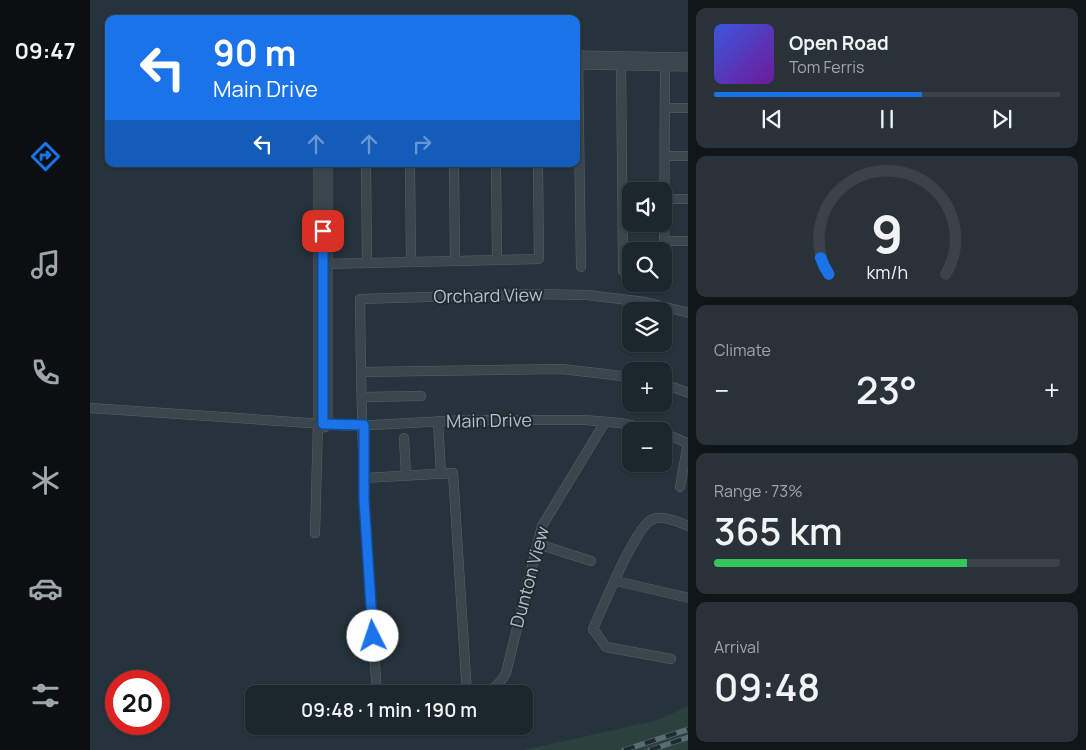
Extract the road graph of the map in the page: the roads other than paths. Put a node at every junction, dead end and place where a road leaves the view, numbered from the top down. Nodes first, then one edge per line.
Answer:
1 (580, 60) edge
2 (621, 61) junction
3 (665, 62) junction
4 (688, 62) edge
5 (665, 108) junction
6 (688, 108) edge
7 (665, 156) junction
8 (688, 156) edge
9 (323, 167) edge
10 (366, 167) edge
11 (410, 167) edge
12 (454, 167) edge
13 (496, 167) edge
14 (538, 167) edge
15 (579, 167) edge
16 (665, 182) edge
17 (672, 199) edge
18 (688, 199) edge
19 (664, 232) edge
20 (664, 241) joint
21 (688, 241) edge
22 (623, 242) edge
23 (497, 260) junction
24 (455, 261) junction
25 (411, 262) junction
26 (367, 263) junction
27 (324, 264) junction
28 (581, 267) dead end
29 (688, 313) edge
30 (361, 372) junction
31 (622, 376) edge
32 (672, 387) edge
33 (688, 393) edge
34 (421, 396) dead end
35 (362, 397) junction
36 (90, 408) edge
37 (438, 421) junction
38 (604, 422) junction
39 (622, 423) edge
40 (321, 424) junction
41 (364, 425) junction
42 (672, 436) edge
43 (404, 438) dead end
44 (688, 443) edge
45 (441, 474) junction
46 (406, 476) junction
47 (364, 478) junction
48 (680, 487) dead end
49 (688, 526) edge
50 (314, 534) dead end
51 (538, 544) junction
52 (592, 560) dead end
53 (616, 581) junction
54 (688, 598) edge
55 (671, 659) dead end
56 (376, 685) edge
57 (467, 685) edge
58 (499, 685) edge

1 - 2 street
2 - 3 street
2 - 22 lane
3 - 4 street
3 - 5 lane
5 - 6 lane
5 - 7 lane
7 - 8 lane
7 - 16 lane
9 - 27 street
10 - 26 lane
11 - 25 lane
12 - 24 lane
13 - 23 lane
14 - 23 lane
15 - 28 lane
17 - 18 lane
19 - 20 lane
20 - 21 lane
23 - 24 lane
24 - 25 lane
25 - 26 lane
26 - 27 lane
27 - 40 street
29 - 30 lane, Orchard View
30 - 31 lane
30 - 35 lane, Orchard View
32 - 33 lane
34 - 35 lane
35 - 41 lane, Orchard View
36 - 40 lane, Main Drive
37 - 38 lane, Main Drive
37 - 41 lane, Main Drive
37 - 45 lane
38 - 39 lane, Main Drive
38 - 51 lane, Dunton View
40 - 41 lane, Main Drive
40 - 50 lane
41 - 47 lane
42 - 44 lane
43 - 46 lane
44 - 48 lane
45 - 46 lane
45 - 57 lane, Dunton View
46 - 47 lane
47 - 56 lane
49 - 53 lane
51 - 52 lane
51 - 58 lane, Dunton View
53 - 54 lane
53 - 55 lane

